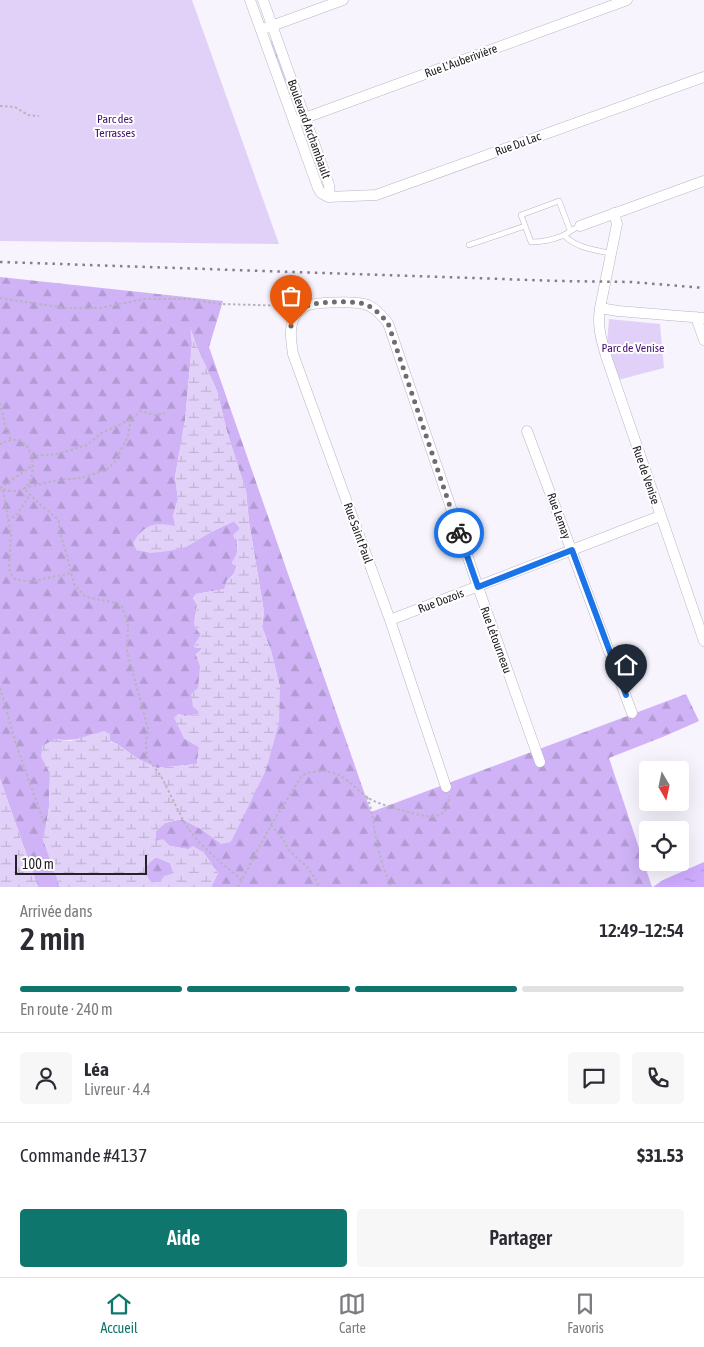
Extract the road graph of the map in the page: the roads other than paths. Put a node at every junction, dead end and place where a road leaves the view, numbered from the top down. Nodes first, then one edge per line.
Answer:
1 (250, 0) edge
2 (263, 0) edge
3 (343, 0) edge
4 (628, 0) edge
5 (272, 26) junction
6 (261, 30) junction
7 (704, 77) edge
8 (306, 118) junction
9 (294, 122) junction
10 (704, 181) edge
11 (330, 197) junction
12 (614, 213) junction
13 (525, 226) junction
14 (575, 228) junction
15 (564, 235) junction
16 (469, 245) dead end
17 (610, 253) junction
18 (306, 306) joint
19 (600, 308) junction
20 (700, 318) edge
21 (704, 340) edge
22 (527, 431) dead end
23 (660, 516) junction
24 (572, 550) junction
25 (478, 587) junction
26 (390, 620) junction
27 (704, 641) edge
28 (632, 713) dead end
29 (540, 762) dead end
30 (446, 787) road end

1 - 6 street, Boulevard Archambault
2 - 5 street, Boulevard Archambault
3 - 5 street
4 - 8 street, Rue L'Auberivière
5 - 6 street
5 - 8 street, Boulevard Archambault
6 - 9 street, Boulevard Archambault
7 - 11 street, Rue Du Lac
8 - 9 street, Rue L'Auberivière
8 - 11 street, Boulevard Archambault
9 - 11 street, Boulevard Archambault
10 - 12 street
12 - 14 street
12 - 17 street, Rue de Venise
13 - 14 lane
13 - 15 lane
13 - 16 lane
14 - 15 lane
15 - 17 lane
17 - 19 street, Rue de Venise
18 - 25 street, Rue Létourneau
18 - 26 street, Rue Saint Paul
19 - 20 street
19 - 23 street, Rue de Venise
20 - 21 street
22 - 24 street, Rue Lemay
23 - 24 street, Rue Dozois
23 - 27 street, Rue de Venise
24 - 25 street, Rue Dozois
24 - 28 street, Rue Lemay
25 - 26 street, Rue Dozois
25 - 29 street, Rue Létourneau
26 - 30 street, Rue Saint Paul

